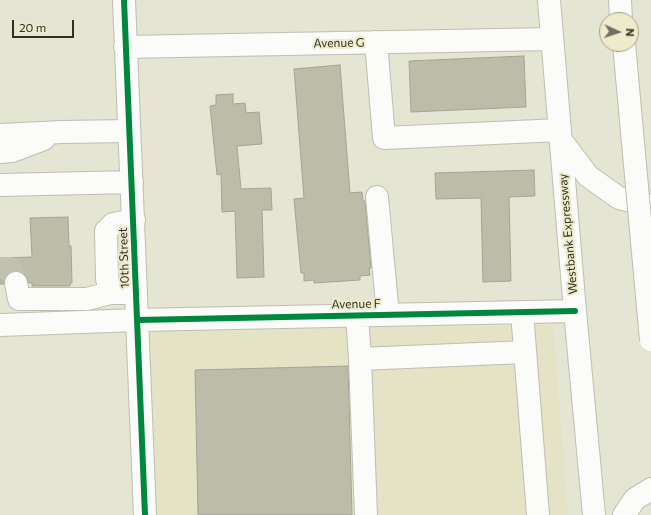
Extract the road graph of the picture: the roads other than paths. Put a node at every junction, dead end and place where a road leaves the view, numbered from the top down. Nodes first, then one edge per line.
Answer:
1 (124, 0) edge
2 (549, 0) edge
3 (620, 0) edge
4 (621, 12) edge
5 (552, 39) junction
6 (376, 42) junction
7 (125, 47) junction
8 (625, 52) edge
9 (129, 131) junction
10 (62, 132) junction
11 (560, 134) junction
12 (0, 135) edge
13 (0, 152) edge
14 (132, 182) junction
15 (0, 186) edge
16 (377, 197) dead end
17 (651, 206) edge
18 (134, 220) junction
19 (16, 283) tunnel mouth
20 (110, 293) junction
21 (136, 293) junction
22 (575, 311) junction
23 (522, 312) junction
24 (388, 314) junction
25 (357, 315) junction
26 (138, 320) junction
27 (0, 325) edge
28 (651, 340) edge
29 (525, 352) junction
30 (360, 359) junction
31 (651, 489) edge
32 (145, 515) edge
33 (366, 515) edge
34 (538, 515) edge
35 (594, 515) edge
36 (624, 515) edge

1 - 7 main road, 10th Street
2 - 5 main road, Westbank Expressway
3 - 4 main road
5 - 6 main road, Avenue G
5 - 11 main road, Westbank Expressway
6 - 7 main road, Avenue G
6 - 11 main road
7 - 9 main road, 10th Street
8 - 28 main road, bridge
9 - 10 main road
9 - 14 main road, 10th Street
10 - 12 main road
10 - 13 main road
11 - 17 main road
11 - 22 main road, Westbank Expressway
14 - 15 main road
14 - 18 main road, 10th Street
16 - 24 main road
18 - 20 main road
18 - 21 main road, 10th Street
19 - 20 main road
20 - 21 main road
21 - 26 main road, 10th Street
22 - 23 main road, Avenue F
22 - 35 main road, Westbank Expressway
23 - 24 main road, Avenue F
23 - 29 main road
24 - 25 main road, Avenue F
25 - 26 main road, Avenue F
25 - 30 main road
26 - 27 main road, Avenue F
26 - 32 main road, 10th Street
29 - 30 main road
29 - 34 main road
30 - 33 main road
31 - 36 main road

